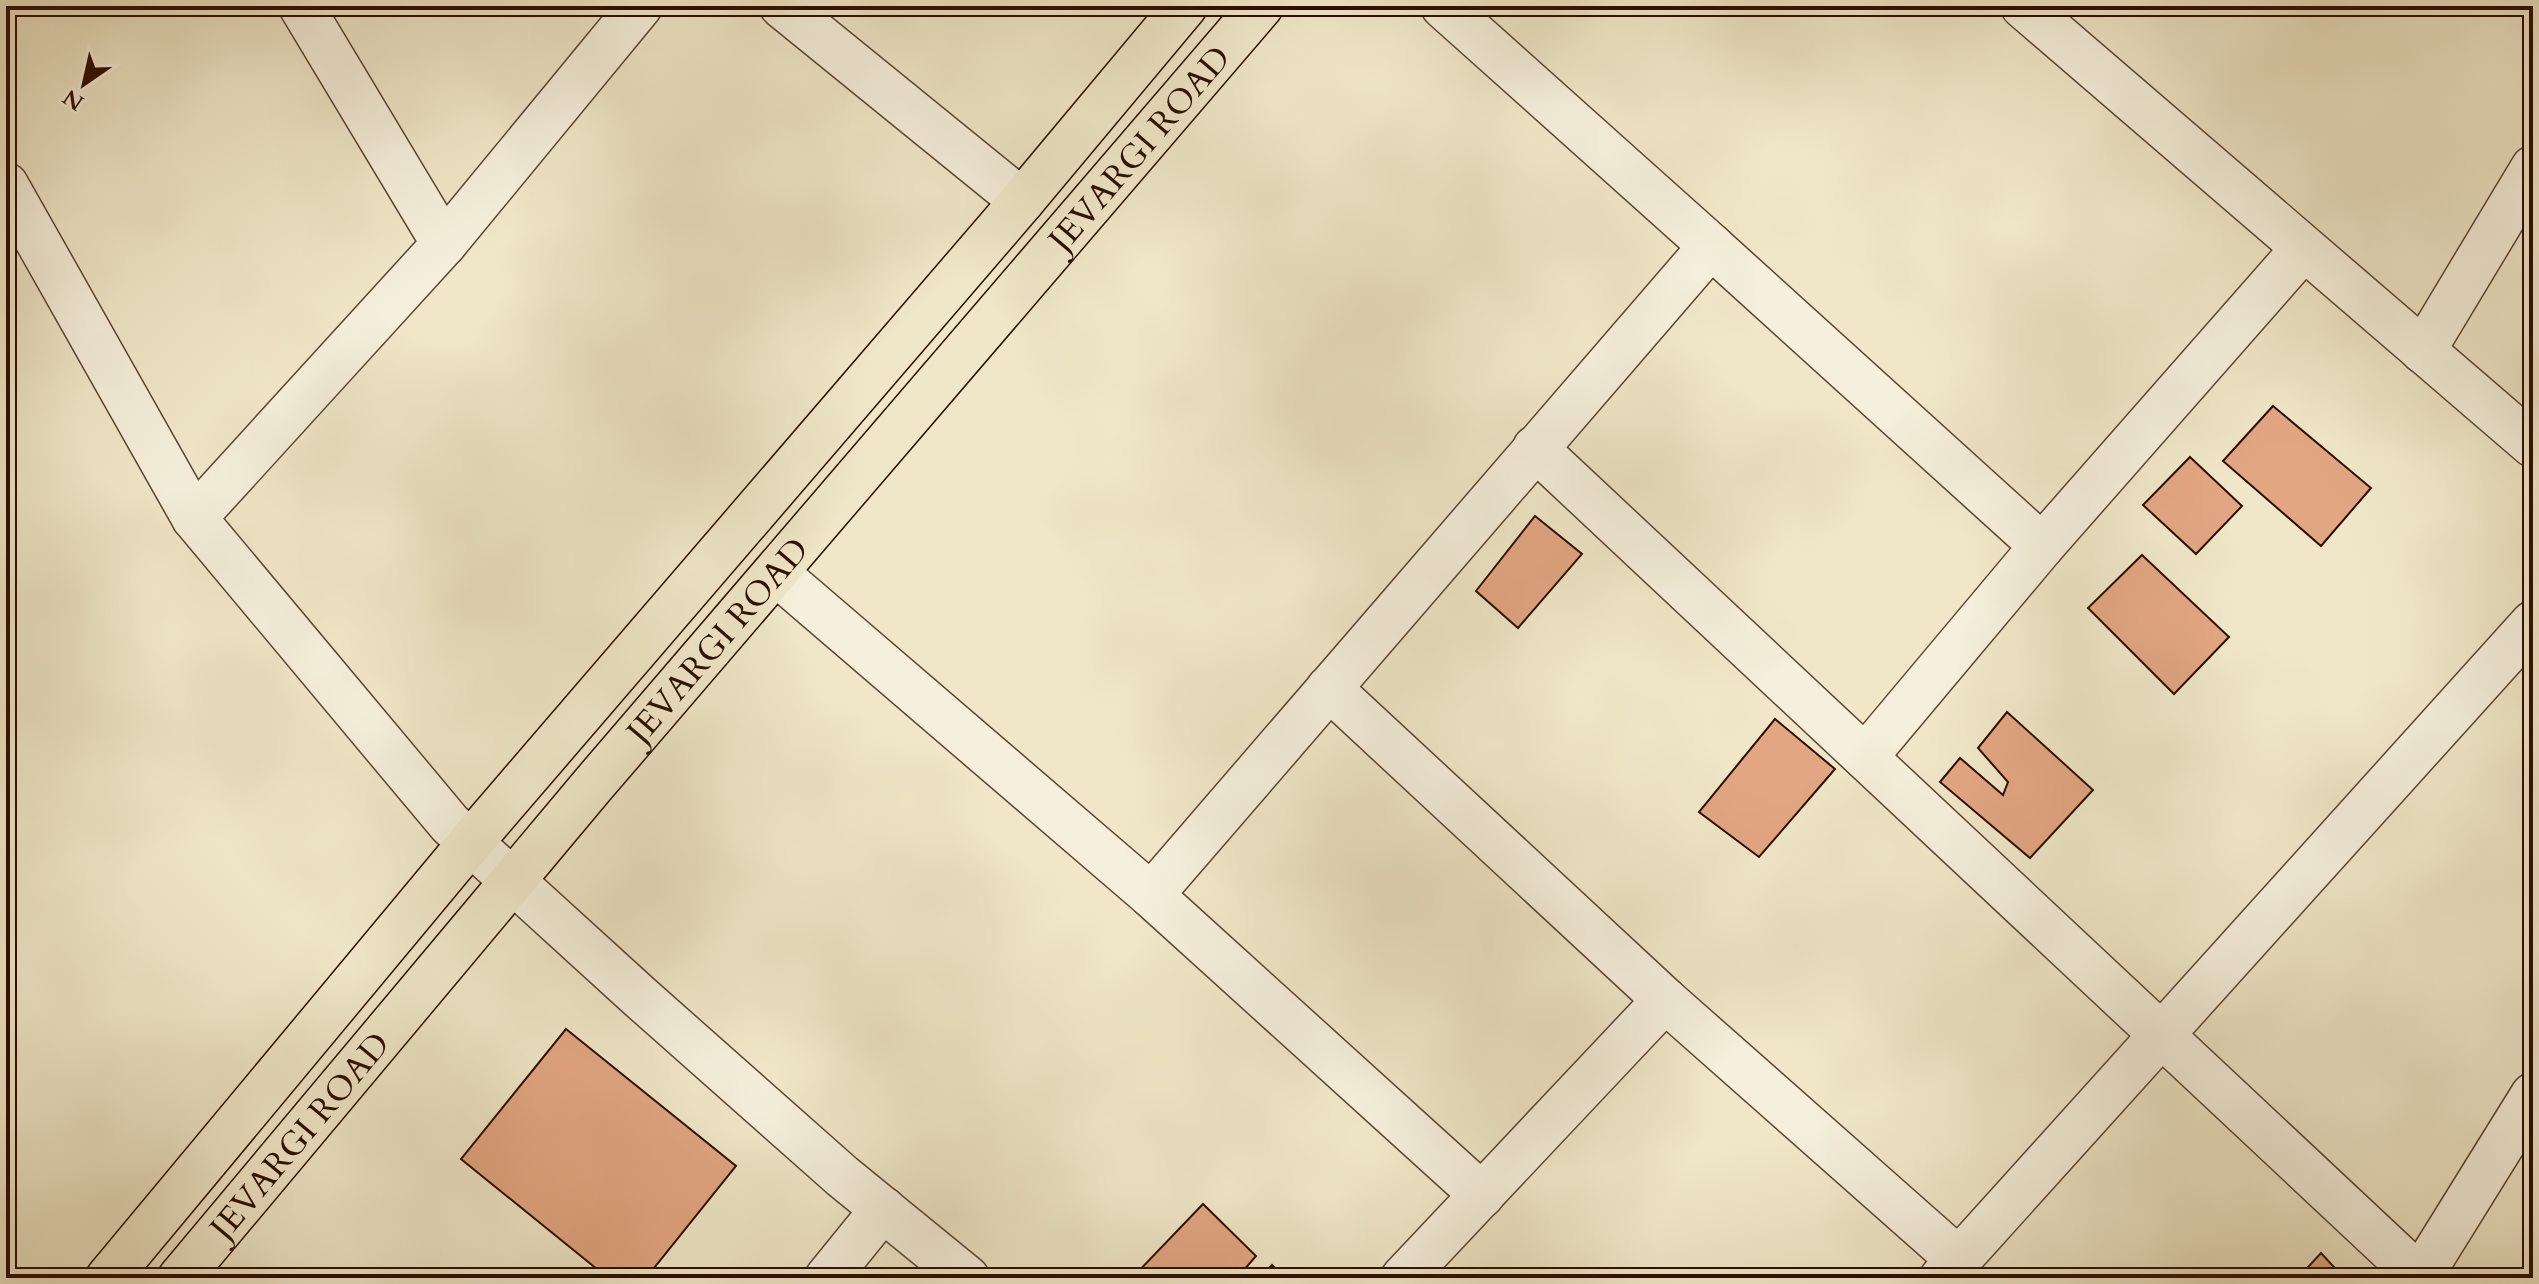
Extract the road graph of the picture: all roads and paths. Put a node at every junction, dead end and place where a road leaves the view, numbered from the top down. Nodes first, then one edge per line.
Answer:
1 (301, 6) edge
2 (640, 6) edge
3 (782, 6) edge
4 (1185, 6) edge
5 (1261, 6) edge
6 (1443, 6) edge
7 (2023, 6) edge
8 (2533, 168) edge
9 (6, 185) edge
10 (1022, 201) junction
11 (444, 244) junction
12 (1711, 246) junction
13 (2303, 249) junction
14 (2423, 351) junction
15 (2533, 445) edge
16 (1535, 448) junction
17 (194, 518) junction
18 (2042, 546) junction
19 (776, 573) junction
20 (2533, 623) edge
21 (1329, 688) junction
22 (1865, 757) junction
23 (470, 843) junction
24 (511, 881) junction
25 (1151, 895) junction
26 (1665, 1000) junction
27 (2161, 1035) junction
28 (2533, 1095) edge
29 (1482, 1195) junction
30 (883, 1209) junction
31 (1951, 1269) edge
32 (108, 1278) edge
33 (180, 1278) edge
34 (827, 1278) edge
35 (967, 1278) edge
36 (1403, 1278) edge
37 (2421, 1278) edge

1 - 11 street
2 - 11 street
3 - 10 street
4 - 10 main road
5 - 19 main road, JEVARGI ROAD
6 - 12 street
7 - 13 street
8 - 14 street
9 - 17 street
10 - 23 main road
11 - 17 street
12 - 16 street
12 - 18 street
13 - 14 street
13 - 18 street
14 - 15 street
16 - 21 street
16 - 22 street
17 - 23 street
18 - 22 street
19 - 24 main road, JEVARGI ROAD
19 - 25 street
20 - 27 street
21 - 25 street
21 - 26 street
22 - 27 street
23 - 24 street
23 - 32 main road
24 - 30 street
24 - 33 main road, JEVARGI ROAD
25 - 29 street
26 - 29 street
26 - 31 street
27 - 31 street
27 - 37 street
28 - 37 street
29 - 36 street
30 - 34 street
30 - 35 street

